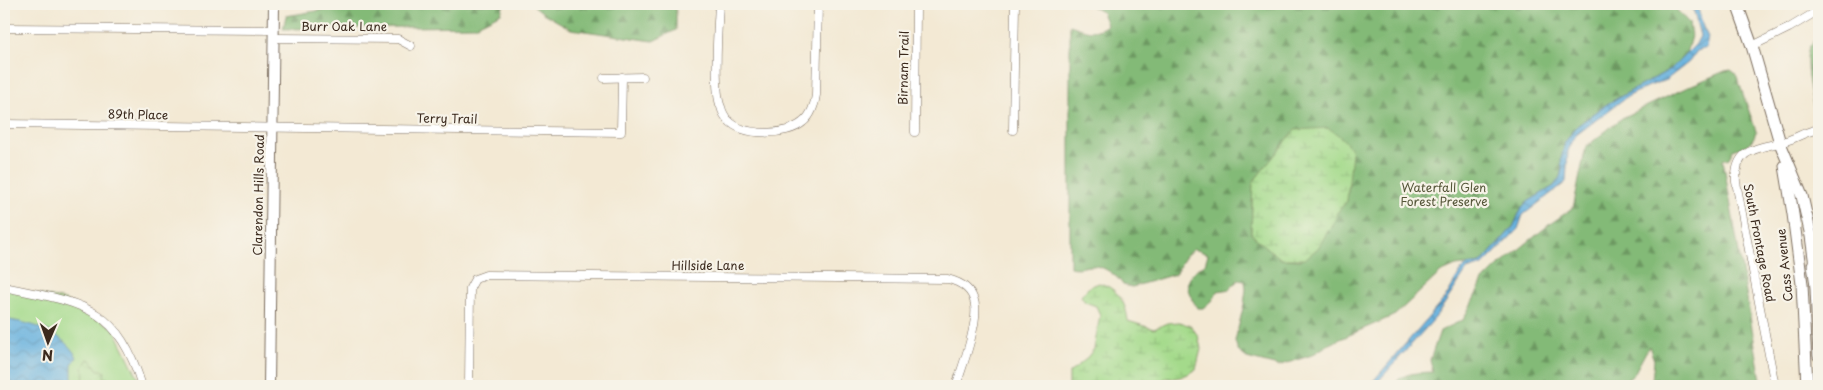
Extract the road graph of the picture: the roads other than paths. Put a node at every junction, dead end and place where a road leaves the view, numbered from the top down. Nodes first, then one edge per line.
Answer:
1 (274, 4) edge
2 (719, 4) edge
3 (818, 4) edge
4 (916, 4) edge
5 (1015, 4) edge
6 (1737, 4) edge
7 (1819, 10) edge
8 (4, 28) edge
9 (274, 34) junction
10 (411, 46) dead end
11 (1752, 46) junction
12 (622, 77) junction
13 (643, 77) dead end
14 (604, 78) dead end
15 (4, 124) edge
16 (273, 128) junction
17 (1819, 129) edge
18 (1013, 130) dead end
19 (915, 132) dead end
20 (1780, 143) junction
21 (1815, 264) junction
22 (4, 288) edge
23 (1819, 291) edge
24 (1819, 356) edge
25 (142, 386) edge
26 (269, 386) edge
27 (469, 386) edge
28 (956, 386) edge
29 (1775, 386) edge
30 (1807, 386) edge

1 - 9 street, Clarendon Hills Road
2 - 3 street
4 - 19 street, Birnam Trail
5 - 18 street
6 - 11 main road, Cass Avenue
7 - 11 street
8 - 9 street, Burr Oak Lane
9 - 10 street, Burr Oak Lane
9 - 16 street, Clarendon Hills Road
11 - 20 main road, Cass Avenue
12 - 13 street
12 - 14 street
12 - 16 street, Terry Trail
15 - 16 street, 89th Place
16 - 26 street, Clarendon Hills Road
17 - 20 street, South Frontage Road
20 - 21 main road, Cass Avenue
20 - 29 street, South Frontage Road
20 - 30 main road, Cass Avenue
21 - 23 highway
21 - 24 main road, Cass Avenue
22 - 25 street
27 - 28 street, Hillside Lane

